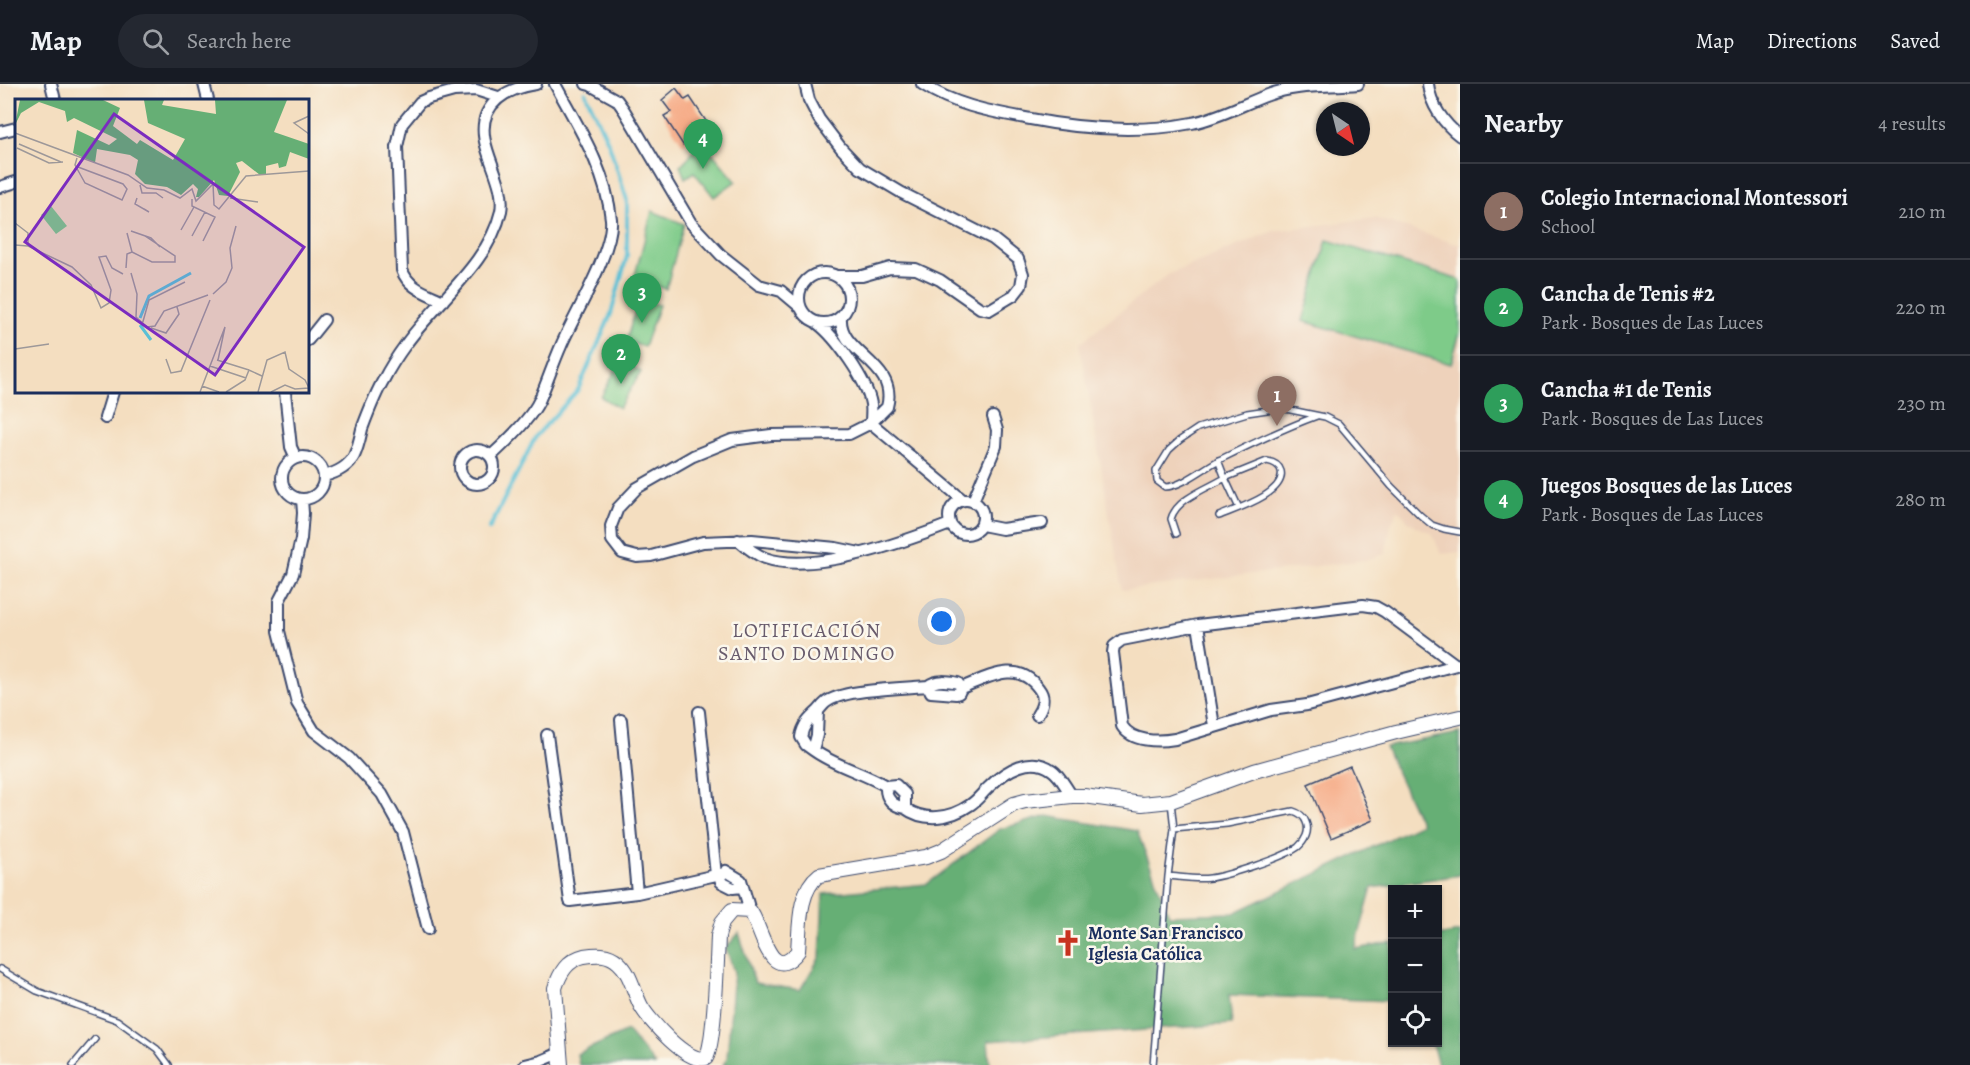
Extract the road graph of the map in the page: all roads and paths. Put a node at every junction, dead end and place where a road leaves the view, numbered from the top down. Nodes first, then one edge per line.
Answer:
1 (51, 84) edge
2 (204, 84) edge
3 (536, 84) edge
4 (555, 84) edge
5 (586, 84) edge
6 (805, 84) edge
7 (922, 84) edge
8 (1358, 84) edge
9 (1428, 84) edge
10 (498, 97) junction
11 (54, 99) edge
12 (208, 99) edge
13 (15, 128) edge
14 (0, 132) edge
15 (1460, 136) edge
16 (15, 182) edge
17 (0, 187) edge
18 (870, 273) junction
19 (837, 276) junction
20 (802, 287) junction
21 (781, 291) junction
22 (849, 298) junction
23 (442, 301) junction
24 (800, 307) junction
25 (841, 317) junction
26 (324, 320) dead end
27 (817, 322) junction
28 (309, 339) edge
29 (113, 393) edge
30 (285, 393) edge
31 (1317, 416) junction
32 (993, 417) dead end
33 (105, 418) dead end
34 (871, 423) junction
35 (491, 456) dead end
36 (296, 458) junction
37 (1218, 460) junction
38 (324, 476) junction
39 (1225, 478) junction
40 (302, 499) junction
41 (968, 501) junction
42 (1239, 508) junction
43 (1219, 516) dead end
44 (1042, 523) dead end
45 (950, 524) junction
46 (982, 525) junction
47 (1460, 532) edge
48 (1176, 534) dead end
49 (738, 540) junction
50 (860, 553) junction
51 (1198, 625) junction
52 (1457, 664) edge
53 (818, 711) junction
54 (699, 712) dead end
55 (1037, 715) dead end
56 (1460, 717) edge
57 (621, 720) dead end
58 (1214, 726) junction
59 (547, 735) dead end
60 (813, 750) junction
61 (886, 786) junction
62 (1072, 796) junction
63 (1171, 801) junction
64 (905, 808) junction
65 (1174, 829) junction
66 (718, 876) junction
67 (1168, 876) junction
68 (637, 893) junction
69 (750, 911) junction
70 (428, 929) dead end
71 (0, 969) edge
72 (94, 1039) dead end
73 (561, 1059) edge
74 (73, 1065) edge
75 (170, 1065) edge
76 (525, 1065) edge
77 (1153, 1065) edge

1 - 11 street
2 - 12 street
3 - 10 street
4 - 35 street
5 - 21 street
6 - 18 street
7 - 8 street
9 - 15 street
10 - 23 street
10 - 23 street
13 - 14 street
16 - 17 street
18 - 19 street
18 - 22 street
19 - 20 street
19 - 22 street
20 - 21 street
20 - 24 street
21 - 24 street
22 - 25 street
23 - 38 street
24 - 27 street
25 - 27 street
25 - 34 street
26 - 28 street
27 - 34 street
29 - 33 street
30 - 36 street
31 - 37 lane
31 - 37 lane
31 - 47 lane
32 - 41 street
34 - 41 street
34 - 49 street
36 - 38 street
36 - 40 street
37 - 39 lane
38 - 40 street
39 - 42 lane
39 - 42 lane
39 - 48 lane
40 - 70 street
41 - 45 street
41 - 46 street
42 - 43 lane
44 - 46 street
45 - 46 street
45 - 50 street
49 - 50 street
49 - 50 street
51 - 52 street
51 - 58 street
51 - 58 street
52 - 58 street
53 - 55 street
53 - 60 street
53 - 60 street
54 - 66 street
56 - 63 main road
57 - 68 street
59 - 68 street
60 - 61 street
61 - 64 street
61 - 64 street
62 - 63 main road
62 - 64 street
62 - 69 main road
63 - 65 lane
65 - 67 lane
65 - 67 lane
66 - 68 street
66 - 69 street
67 - 77 lane
69 - 73 main road
71 - 75 lane
72 - 74 lane
73 - 76 street

